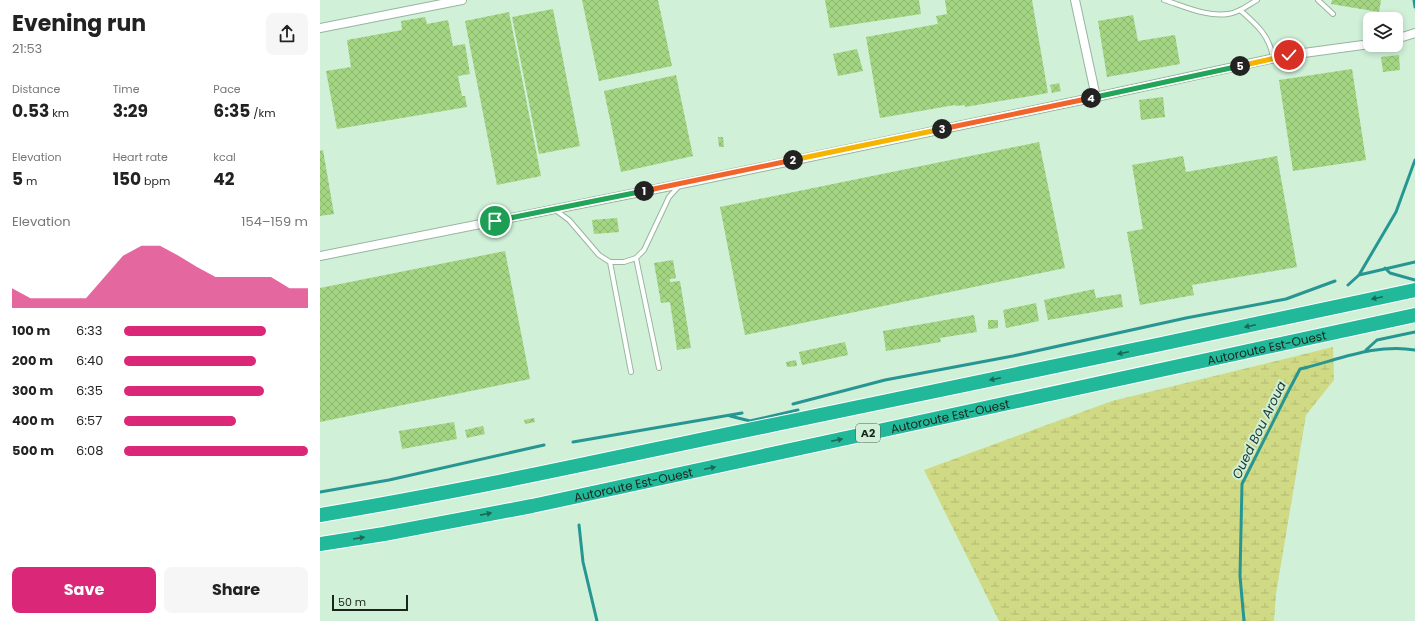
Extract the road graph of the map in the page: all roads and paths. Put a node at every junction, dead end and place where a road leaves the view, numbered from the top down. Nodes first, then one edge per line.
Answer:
1 (462, 0) edge
2 (1075, 0) edge
3 (1164, 0) edge
4 (1257, 0) edge
5 (1318, 0) edge
6 (1240, 10) junction
7 (1333, 14) dead end
8 (320, 28) edge
9 (1414, 33) edge
10 (1403, 37) edge
11 (1363, 45) edge
12 (1273, 58) junction
13 (1096, 97) junction
14 (680, 184) junction
15 (553, 209) junction
16 (320, 256) edge
17 (636, 258) junction
18 (610, 262) junction
19 (1415, 290) edge
20 (1415, 315) edge
21 (659, 368) dead end
22 (631, 372) dead end
23 (320, 516) edge
24 (320, 544) edge

1 - 8 street
2 - 13 street
3 - 6 lane
4 - 6 lane
5 - 7 lane
6 - 12 lane
9 - 10 street
11 - 12 street
12 - 13 street
13 - 14 street
14 - 15 street
14 - 17 lane
15 - 16 street
15 - 18 lane
17 - 18 lane
17 - 21 lane
18 - 22 lane
19 -> 23 highway, Autoroute Est-Ouest / A2
24 -> 20 highway, Autoroute Est-Ouest / A2

